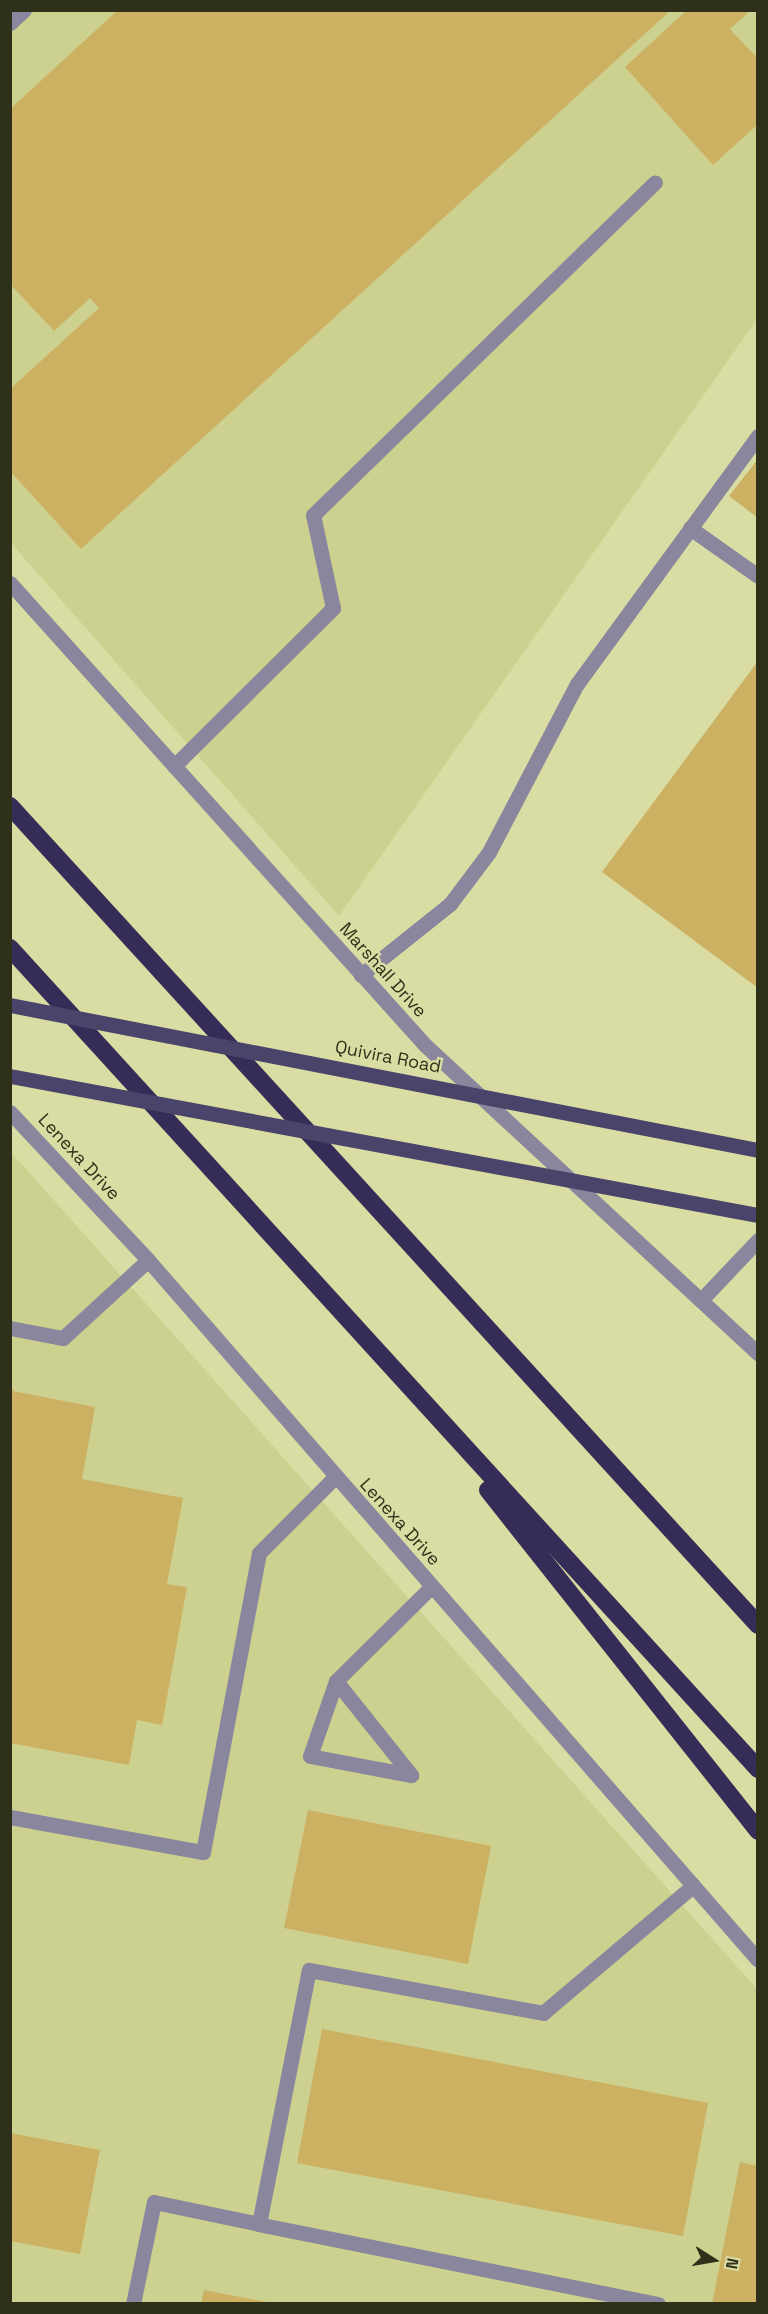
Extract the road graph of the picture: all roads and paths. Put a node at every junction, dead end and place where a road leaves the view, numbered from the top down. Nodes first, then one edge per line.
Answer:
1 (24, 10) edge
2 (10, 23) edge
3 (655, 182) dead end
4 (758, 436) edge
5 (690, 528) junction
6 (758, 576) edge
7 (10, 583) edge
8 (174, 766) junction
9 (10, 806) edge
10 (10, 948) edge
11 (361, 975) junction
12 (10, 1005) edge
13 (10, 1076) edge
14 (10, 1112) edge
15 (758, 1150) edge
16 (758, 1215) edge
17 (758, 1240) edge
18 (148, 1260) junction
19 (700, 1300) junction
20 (10, 1329) edge
21 (758, 1353) edge
22 (390, 1366) junction
23 (334, 1478) junction
24 (431, 1587) junction
25 (726, 1591) junction
26 (758, 1617) edge
27 (758, 1625) edge
28 (336, 1681) junction
29 (758, 1769) edge
30 (10, 1817) edge
31 (758, 1831) edge
32 (693, 1887) junction
33 (758, 1960) edge
34 (259, 2224) junction
35 (133, 2304) edge
36 (658, 2304) edge

1 - 2 street
3 - 8 street
4 - 5 street
5 - 6 street
5 - 11 street
7 - 8 street, Marshall Drive
8 - 11 street, Marshall Drive
9 - 25 highway
10 - 22 highway
11 - 19 street, Marshall Drive
12 - 15 main road, Quivira Road, bridge
13 - 16 main road, bridge
14 - 18 street, Lenexa Drive
17 - 19 street
18 - 20 street
18 - 23 street, Lenexa Drive
19 - 21 street, Marshall Drive
22 - 29 highway
22 - 31 highway
23 - 24 street, Lenexa Drive
23 - 30 street
24 - 28 street
24 - 32 street, Lenexa Drive
25 - 26 highway
25 - 27 highway
28 - 28 street
32 - 33 street, Lenexa Drive
32 - 34 street
34 - 35 street
34 - 36 street

